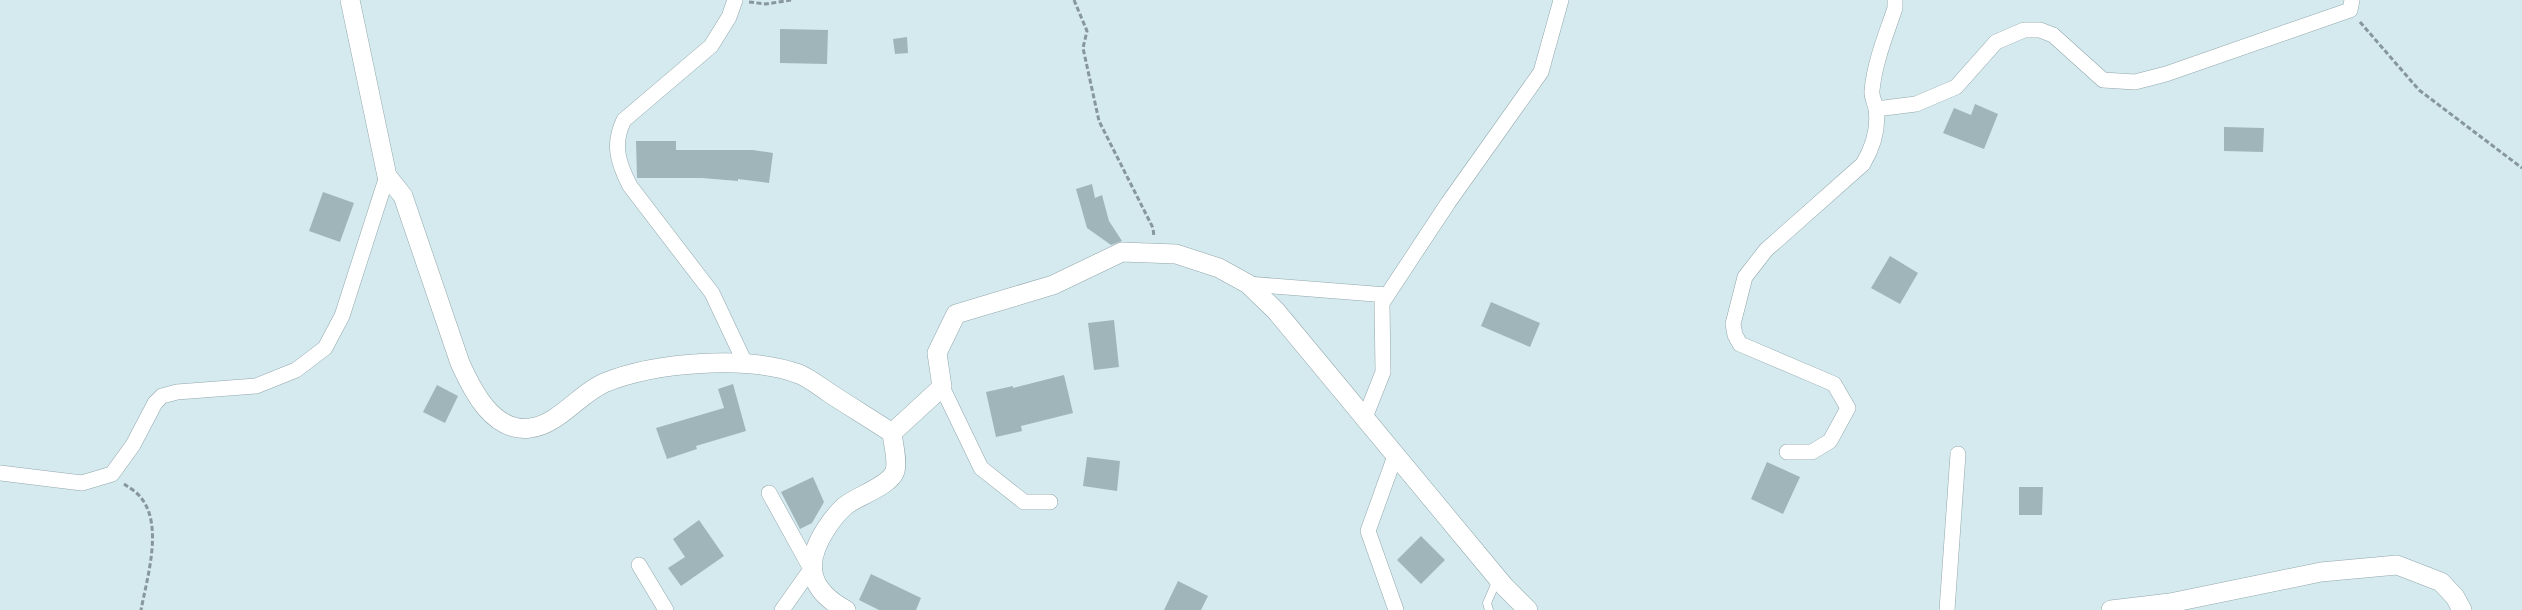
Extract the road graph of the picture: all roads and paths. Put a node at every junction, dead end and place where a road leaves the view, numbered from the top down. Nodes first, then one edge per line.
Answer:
1 (350, 0) edge
2 (791, 0) edge
3 (1074, 0) edge
4 (1561, 0) edge
5 (1895, 0) edge
6 (739, 1) edge
7 (2351, 5) edge
8 (1876, 108) junction
9 (2522, 168) edge
10 (387, 176) junction
11 (1157, 252) junction
12 (1248, 284) junction
13 (1387, 295) junction
14 (745, 363) junction
15 (942, 387) junction
16 (1364, 420) junction
17 (892, 433) junction
18 (1787, 452) dead end
19 (1958, 454) dead end
20 (1395, 456) junction
21 (0, 472) edge
22 (112, 474) junction
23 (769, 493) dead end
24 (1050, 502) dead end
25 (639, 565) dead end
26 (811, 569) junction
27 (1497, 578) junction
28 (141, 610) edge
29 (666, 610) edge
30 (782, 610) edge
31 (846, 610) edge
32 (1396, 610) edge
33 (1489, 610) edge
34 (1528, 610) edge
35 (1947, 610) edge
36 (2111, 610) edge
37 (2462, 610) edge

1 - 10 street
2 - 6 path
3 - 11 path
4 - 13 street
5 - 8 street
6 - 14 street
7 - 8 street
7 - 9 path
8 - 18 street
10 - 14 street
10 - 22 street
11 - 12 street
11 - 15 street
12 - 13 street
12 - 16 street
13 - 16 street
14 - 17 street
15 - 17 street
15 - 24 street
16 - 20 street
17 - 26 street
19 - 35 street
20 - 27 street
20 - 32 street
21 - 22 street
22 - 28 path
23 - 26 street
25 - 29 street
26 - 30 street
26 - 31 street
27 - 33 lane
27 - 34 street
36 - 37 street

